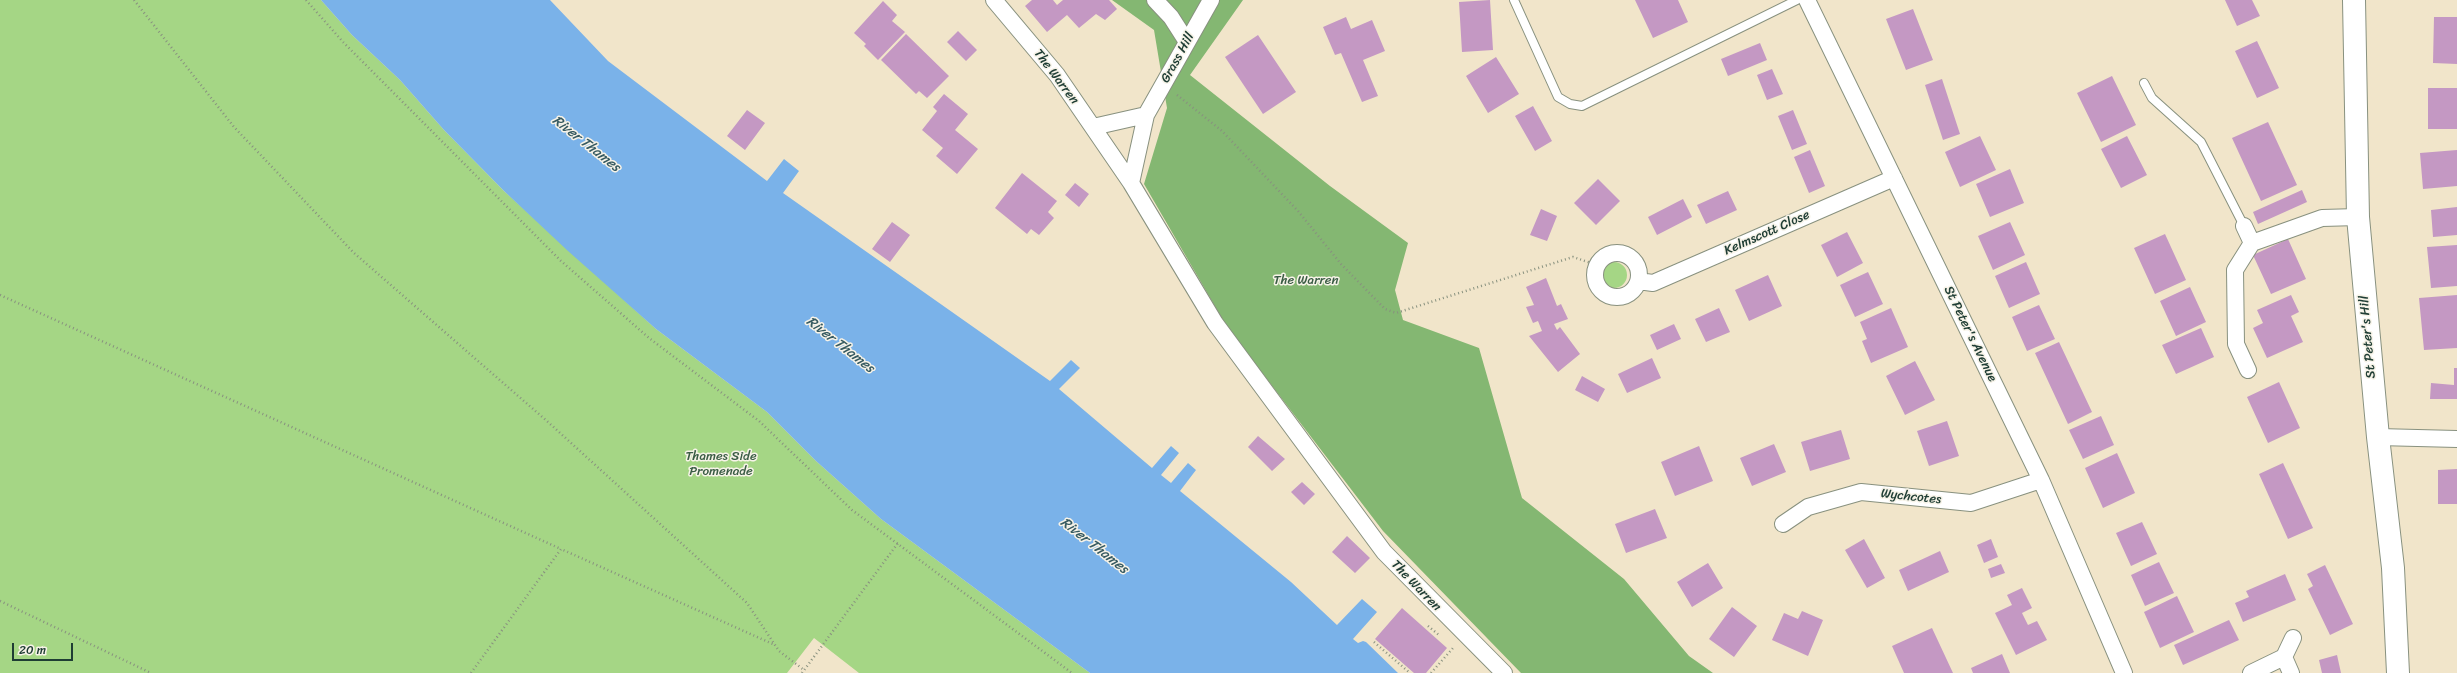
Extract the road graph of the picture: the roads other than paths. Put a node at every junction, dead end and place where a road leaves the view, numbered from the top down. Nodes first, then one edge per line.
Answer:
1 (994, 0) edge
2 (1155, 0) edge
3 (1211, 0) edge
4 (1514, 0) edge
5 (1797, 0) edge
6 (1807, 0) edge
7 (2355, 0) edge
8 (1187, 42) junction
9 (2144, 83) dead end
10 (1146, 115) junction
11 (1093, 127) junction
12 (1894, 178) junction
13 (1131, 183) junction
14 (2358, 217) junction
15 (2244, 226) joint
16 (2252, 243) junction
17 (1638, 281) junction
18 (2248, 370) dead end
19 (2378, 437) junction
20 (2457, 439) edge
21 (2041, 480) junction
22 (1783, 524) dead end
23 (2293, 638) dead end
24 (2284, 657) junction
25 (1504, 673) edge
26 (2124, 673) edge
27 (2251, 673) edge
28 (2291, 673) edge
29 (2398, 673) edge

1 - 11 street, The Warren
2 - 8 street
3 - 8 street, Grass Hill
4 - 5 lane
6 - 12 street, St Peter's Avenue
7 - 14 main road, St Peter's Hill
8 - 10 street, Grass Hill
9 - 15 lane
10 - 11 street
10 - 13 street, Grass Hill
11 - 13 street, The Warren
12 - 17 street, Kelmscott Close
12 - 21 street, St Peter's Avenue
13 - 25 street, The Warren
14 - 16 street
14 - 19 main road, St Peter's Hill
15 - 16 street
16 - 18 street
17 - 17 street
19 - 20 street
19 - 29 main road, St Peter's Hill
21 - 22 street, Wychcotes
21 - 26 street, St Peter's Avenue
23 - 24 street
24 - 27 street
24 - 28 street

